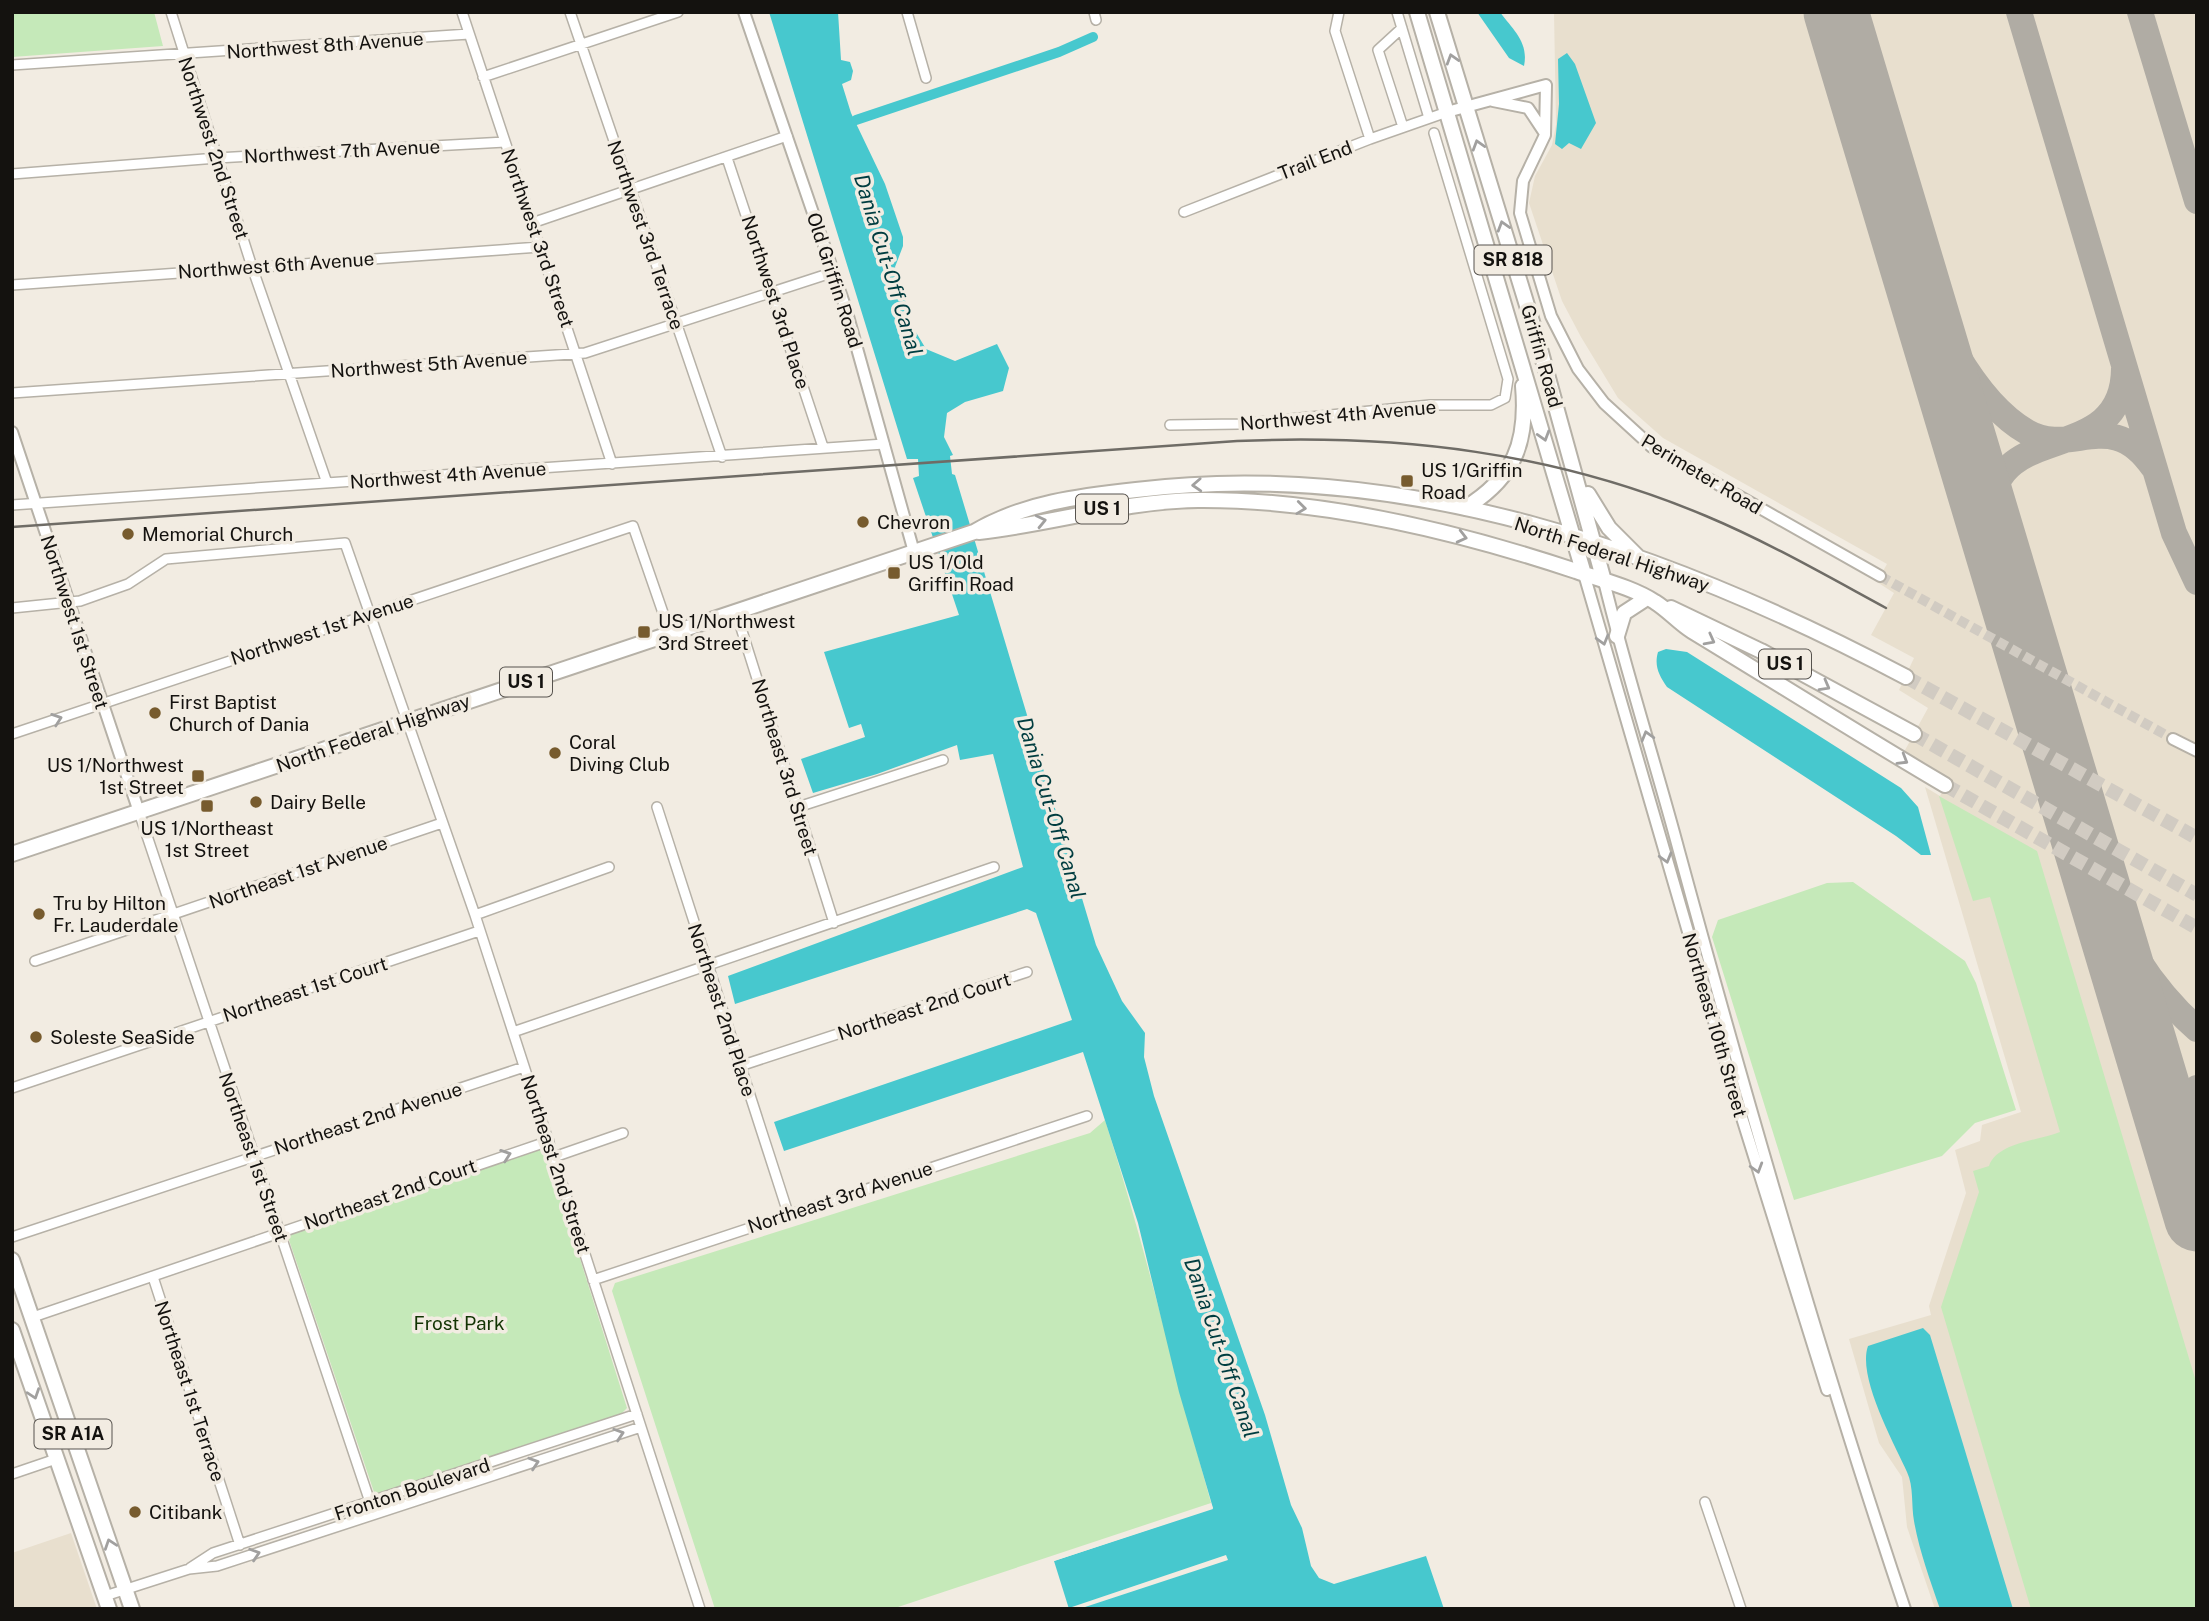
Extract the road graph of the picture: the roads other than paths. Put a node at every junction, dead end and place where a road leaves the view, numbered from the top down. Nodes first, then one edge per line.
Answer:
1 (171, 12) edge
2 (462, 12) edge
3 (570, 12) edge
4 (677, 12) edge
5 (744, 12) edge
6 (1339, 12) edge
7 (1397, 12) edge
8 (1417, 12) edge
9 (1437, 12) edge
10 (909, 13) edge
11 (1402, 28) junction
12 (469, 34) junction
13 (581, 44) junction
14 (183, 54) junction
15 (12, 65) edge
16 (483, 77) junction
17 (926, 78) dead end
18 (1487, 100) junction
19 (1466, 106) junction
20 (1447, 112) junction
21 (1429, 118) junction
22 (1403, 127) junction
23 (1434, 133) dead end
24 (1545, 135) junction
25 (787, 136) junction
26 (1370, 139) junction
27 (505, 142) junction
28 (217, 158) junction
29 (727, 158) junction
30 (12, 174) edge
31 (630, 189) junction
32 (1184, 212) dead end
33 (532, 223) junction
34 (540, 247) junction
35 (252, 267) junction
36 (834, 272) junction
37 (12, 285) edge
38 (773, 292) junction
39 (677, 324) junction
40 (1519, 347) junction
41 (577, 354) junction
42 (290, 374) junction
43 (12, 393) edge
44 (1170, 425) dead end
45 (12, 432) edge
46 (884, 444) junction
47 (823, 447) junction
48 (722, 457) junction
49 (612, 464) junction
50 (1578, 478) junction
51 (327, 483) junction
52 (1238, 483) junction
53 (1233, 501) junction
54 (37, 503) junction
55 (12, 505) edge
56 (1465, 508) junction
57 (974, 532) junction
58 (1574, 538) junction
59 (1596, 545) junction
60 (914, 552) junction
61 (1640, 559) junction
62 (1584, 574) junction
63 (1880, 576) tunnel mouth
64 (1604, 581) junction
65 (1650, 599) junction
66 (68, 603) junction
67 (12, 608) edge
68 (736, 611) junction
69 (368, 613) junction
70 (670, 634) junction
71 (1617, 636) junction
72 (1906, 677) tunnel mouth
73 (101, 703) junction
74 (405, 722) junction
75 (12, 734) edge
76 (1913, 734) tunnel mouth
77 (2173, 739) tunnel mouth
78 (2197, 751) edge
79 (943, 760) dead end
80 (1945, 785) tunnel mouth
81 (657, 807) dead end
82 (798, 807) junction
83 (139, 812) junction
84 (442, 823) junction
85 (12, 854) edge
86 (609, 867) dead end
87 (994, 867) dead end
88 (173, 915) junction
89 (475, 915) junction
90 (834, 923) junction
91 (479, 931) junction
92 (35, 961) dead end
93 (709, 967) junction
94 (1027, 972) dead end
95 (1712, 997) junction
96 (208, 1021) junction
97 (513, 1032) junction
98 (740, 1066) junction
99 (524, 1067) junction
100 (12, 1088) edge
101 (1087, 1116) dead end
102 (623, 1133) dead end
103 (549, 1141) junction
104 (254, 1155) junction
105 (554, 1157) junction
106 (1766, 1198) junction
107 (788, 1213) junction
108 (1782, 1216) junction
109 (279, 1232) junction
110 (12, 1237) edge
111 (12, 1260) edge
112 (153, 1277) junction
113 (593, 1280) junction
114 (33, 1317) junction
115 (12, 1330) edge
116 (637, 1414) junction
117 (642, 1427) junction
118 (56, 1460) junction
119 (1859, 1472) junction
120 (12, 1474) edge
121 (370, 1502) junction
122 (1705, 1502) dead end
123 (240, 1545) junction
124 (189, 1569) junction
125 (125, 1589) junction
126 (107, 1602) edge
127 (132, 1609) edge
128 (700, 1609) edge
129 (1741, 1609) edge
130 (1905, 1609) edge

1 - 14 street, Northwest 2nd Street
2 - 12 street, Northwest 3rd Street
3 - 13 street, Northwest 3rd Terrace
4 - 13 street
5 - 25 street, Old Griffin Road
6 - 26 street
7 - 11 street
8 - 20 main road, Griffin Road / SR 818
19 -> 9 main road, Griffin Road / SR 818
10 - 17 street
11 - 21 street
11 - 22 street
12 - 14 street, Northwest 8th Avenue
12 - 16 street, Northwest 3rd Street
13 - 16 street
13 - 31 street, Northwest 3rd Terrace
14 - 15 street, Northwest 8th Avenue
14 - 28 street, Northwest 2nd Street
16 - 27 street, Northwest 3rd Street
18 - 19 street, Perimeter Road
18 - 24 street, Perimeter Road
18 - 24 street, Perimeter Road
19 - 20 street, Perimeter Road
50 -> 19 main road, Griffin Road / SR 818
20 - 21 street, Trail End
20 - 40 main road, Griffin Road / SR 818
21 - 22 street, Trail End
22 - 26 street, Trail End
23 - 44 street, Northwest 4th Avenue
24 - 63 street, Perimeter Road
25 - 29 street
25 - 36 street, Old Griffin Road
26 - 32 street, Trail End
27 - 28 street, Northwest 7th Avenue
27 - 33 street, Northwest 3rd Street
28 - 30 street, Northwest 7th Avenue
28 - 35 street, Northwest 2nd Street
29 - 31 street
29 - 38 street, Northwest 3rd Place
31 - 33 street
31 - 39 street, Northwest 3rd Terrace
33 - 34 street, Northwest 3rd Street
34 - 35 street, Northwest 6th Avenue
34 - 41 street, Northwest 3rd Street
35 - 37 street, Northwest 6th Avenue
35 - 42 street, Northwest 2nd Street
36 - 38 street, Northwest 5th Avenue
36 - 46 street, Old Griffin Road
38 - 39 street, Northwest 5th Avenue
38 - 47 street, Northwest 3rd Place
39 - 41 street, Northwest 5th Avenue
39 - 48 street, Northwest 3rd Terrace
40 - 56 main road
40 -> 58 main road, Griffin Road / SR 818
41 - 42 street, Northwest 5th Avenue
41 - 49 street, Northwest 3rd Street
42 - 43 street, Northwest 5th Avenue
42 - 51 street, Northwest 2nd Street
45 - 54 street, Northwest 1st Street
46 - 47 street, Northwest 4th Avenue
46 - 60 street, Old Griffin Road
47 - 48 street, Northwest 4th Avenue
48 - 49 street, Northwest 4th Avenue
49 - 51 street, Northwest 4th Avenue
50 - 59 main road, Griffin Road / SR 818
50 - 61 main road
51 - 54 street, Northwest 4th Avenue
52 - 53 street
52 - 56 main road, North Federal Highway / US 1
52 -> 57 main road, North Federal Highway / US 1
57 -> 53 main road, North Federal Highway / US 1
53 -> 62 main road, North Federal Highway / US 1
54 - 55 street, Northwest 4th Avenue
54 - 66 street, Northwest 1st Street
56 - 58 main road, North Federal Highway / US 1
57 - 60 main road, North Federal Highway / US 1
58 - 59 main road, North Federal Highway / US 1
58 - 62 main road, Griffin Road / SR 818
59 - 61 main road, North Federal Highway / US 1
59 - 64 main road, Griffin Road / SR 818
60 - 68 main road, North Federal Highway / US 1
61 - 72 main road, North Federal Highway / US 1
62 - 64 main road, North Federal Highway / US 1
62 -> 95 street, Northeast 10th Street
64 - 65 main road, North Federal Highway / US 1
64 - 71 street, Northeast 10th Street
65 - 71 main road
65 -> 76 main road, North Federal Highway / US 1
65 -> 80 main road
66 - 67 street
66 - 69 street
66 - 73 street, Northwest 1st Street
68 - 70 main road, North Federal Highway / US 1
68 - 82 street, Northeast 3rd Street
69 - 70 street, Northwest 1st Avenue
69 - 73 street, Northwest 1st Avenue
69 - 74 street
70 - 74 main road, North Federal Highway / US 1
95 -> 71 street, Northeast 10th Street
75 -> 73 street, Northwest 1st Avenue
73 - 83 street, Northwest 1st Street
74 - 83 main road, North Federal Highway / US 1
74 - 84 street, Northeast 2nd Street
77 - 78 street
79 - 82 street
81 - 93 street, Northeast 2nd Place
82 - 90 street, Northeast 3rd Street
83 - 85 main road, North Federal Highway / US 1
83 - 88 street, Northeast 1st Street
84 - 88 street, Northeast 1st Avenue
84 - 89 street, Northeast 2nd Street
86 - 89 street
87 - 90 street
88 - 92 street, Northeast 1st Avenue
88 - 96 street, Northeast 1st Street
89 - 91 street, Northeast 2nd Street
90 - 93 street
91 - 96 street, Northeast 1st Court
91 - 97 street, Northeast 2nd Street
93 - 97 street
93 - 98 street, Northeast 2nd Place
94 - 98 street, Northeast 2nd Court
95 -> 106 street, Northeast 10th Street
95 - 108 street, Northeast 10th Street
96 - 100 street, Northeast 1st Court
96 - 104 street, Northeast 1st Street
97 - 99 street, Northeast 2nd Street
98 - 107 street, Northeast 2nd Place
99 - 103 street, Northeast 2nd Street
99 - 104 street, Northeast 2nd Avenue
101 - 107 street, Northeast 3rd Avenue
102 - 105 street
103 - 105 street, Northeast 2nd Street
109 -> 103 street, Northeast 2nd Court
104 - 109 street, Northeast 1st Street
104 - 110 street, Northeast 2nd Avenue
105 - 113 street, Northeast 2nd Street
106 - 108 street
106 - 119 street, Northeast 10th Street
107 - 113 street, Northeast 3rd Avenue
108 - 119 street, Northeast 10th Street
109 - 112 street, Northeast 2nd Court
109 - 121 street, Northeast 1st Street
111 - 114 main road, SR A1A
112 - 114 street, Northeast 2nd Court
112 - 123 street, Northeast 1st Terrace
113 - 116 street, Northeast 2nd Street
125 -> 114 main road, SR A1A
115 -> 118 main road, SR A1A
116 - 117 street, Northeast 2nd Street
116 - 121 street, Fronton Boulevard
124 -> 117 street, Fronton Boulevard
117 - 128 street, Northeast 2nd Street
118 - 120 street
118 - 126 main road, SR A1A
119 - 130 street, Northeast 10th Street
121 - 123 street, Fronton Boulevard
122 - 129 street
123 - 124 street, Fronton Boulevard
124 - 125 street, Fronton Boulevard
125 - 126 street, Fronton Boulevard
125 - 127 main road, SR A1A

